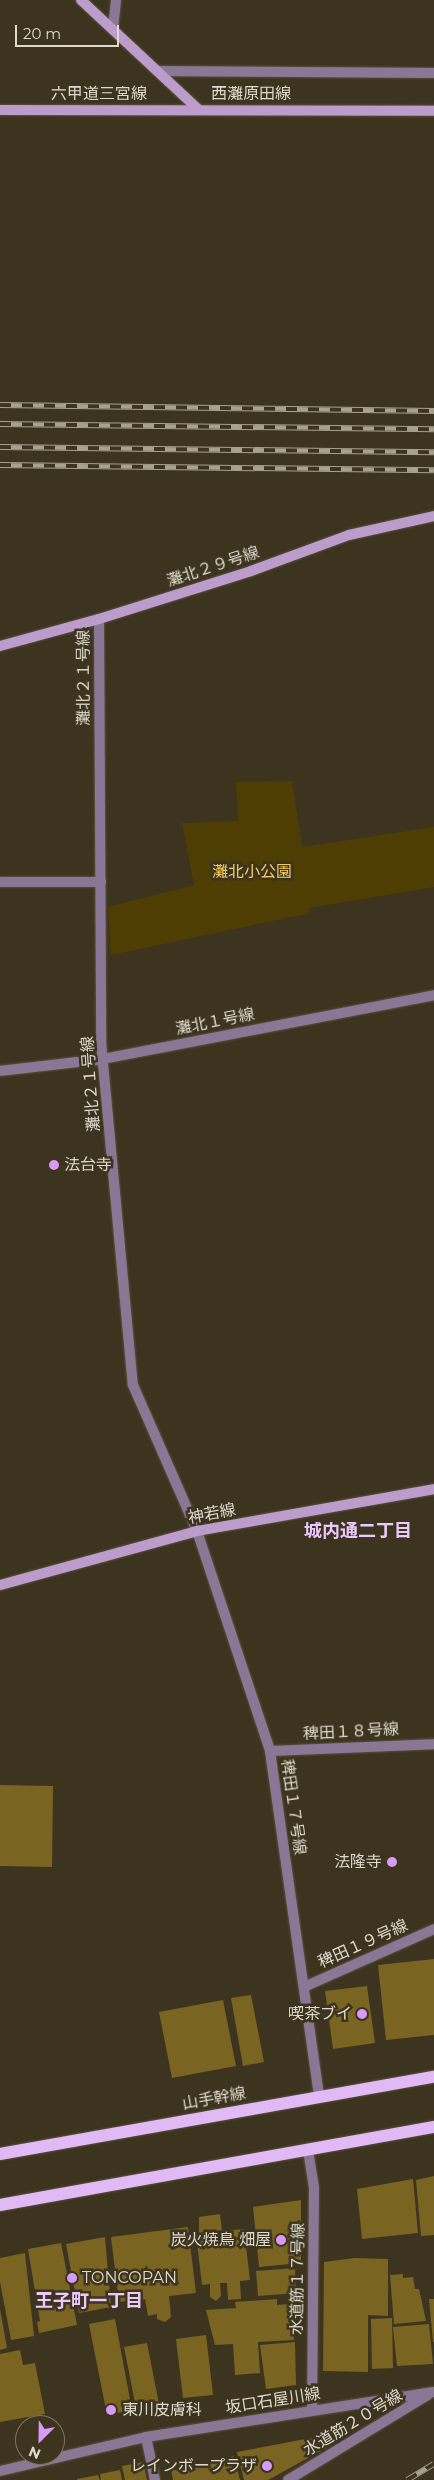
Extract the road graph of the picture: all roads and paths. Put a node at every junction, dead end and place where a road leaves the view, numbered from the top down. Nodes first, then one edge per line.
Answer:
1 (82, 0) edge
2 (116, 0) edge
3 (113, 29) junction
4 (157, 71) junction
5 (434, 73) edge
6 (198, 109) junction
7 (0, 110) edge
8 (434, 111) edge
9 (434, 516) edge
10 (99, 619) junction
11 (0, 646) edge
12 (0, 882) edge
13 (101, 882) junction
14 (434, 995) edge
15 (103, 1058) junction
16 (0, 1071) edge
17 (434, 1489) edge
18 (197, 1532) junction
19 (0, 1585) edge
20 (434, 1744) edge
21 (270, 1751) junction
22 (434, 1929) edge
23 (304, 1987) junction
24 (434, 2077) edge
25 (319, 2096) junction
26 (434, 2127) edge
27 (308, 2150) junction
28 (0, 2154) edge
29 (0, 2205) edge
30 (434, 2392) edge
31 (312, 2410) junction
32 (146, 2437) junction
33 (0, 2471) edge
34 (155, 2480) edge
35 (288, 2480) edge

1 - 3 street, 西灘原田線
2 - 3 street
3 - 4 street, 西灘原田線
4 - 5 street
4 - 6 street, 西灘原田線
6 - 7 street, 六甲道三宮線
6 - 8 street, 西灘原田線
9 - 10 street, 灘北２９号線
10 - 11 street, 灘北２９号線
10 - 13 street, 灘北２１号線
12 - 13 street
13 - 15 street, 灘北２１号線
14 - 15 street, 灘北１号線
15 - 16 street, 灘北１号線
15 - 18 street, 灘北２１号線
17 - 18 street, 神若線
18 - 19 street, 神若線
18 - 21 street, 稗田１７号線
20 - 21 street, 稗田１８号線
21 - 23 street, 稗田１７号線
22 - 23 street, 稗田１９号線
23 - 25 street, 稗田１７号線
24 - 25 main road, 山手幹線
25 - 28 main road, 山手幹線
26 - 27 main road
27 - 29 main road
27 - 31 street, 水道筋１７号線
30 - 31 street, 坂口石屋川線
30 - 35 street, 水道筋２０号線
31 - 32 street, 坂口石屋川線
32 - 33 street, 坂口石屋川線
32 - 34 street

